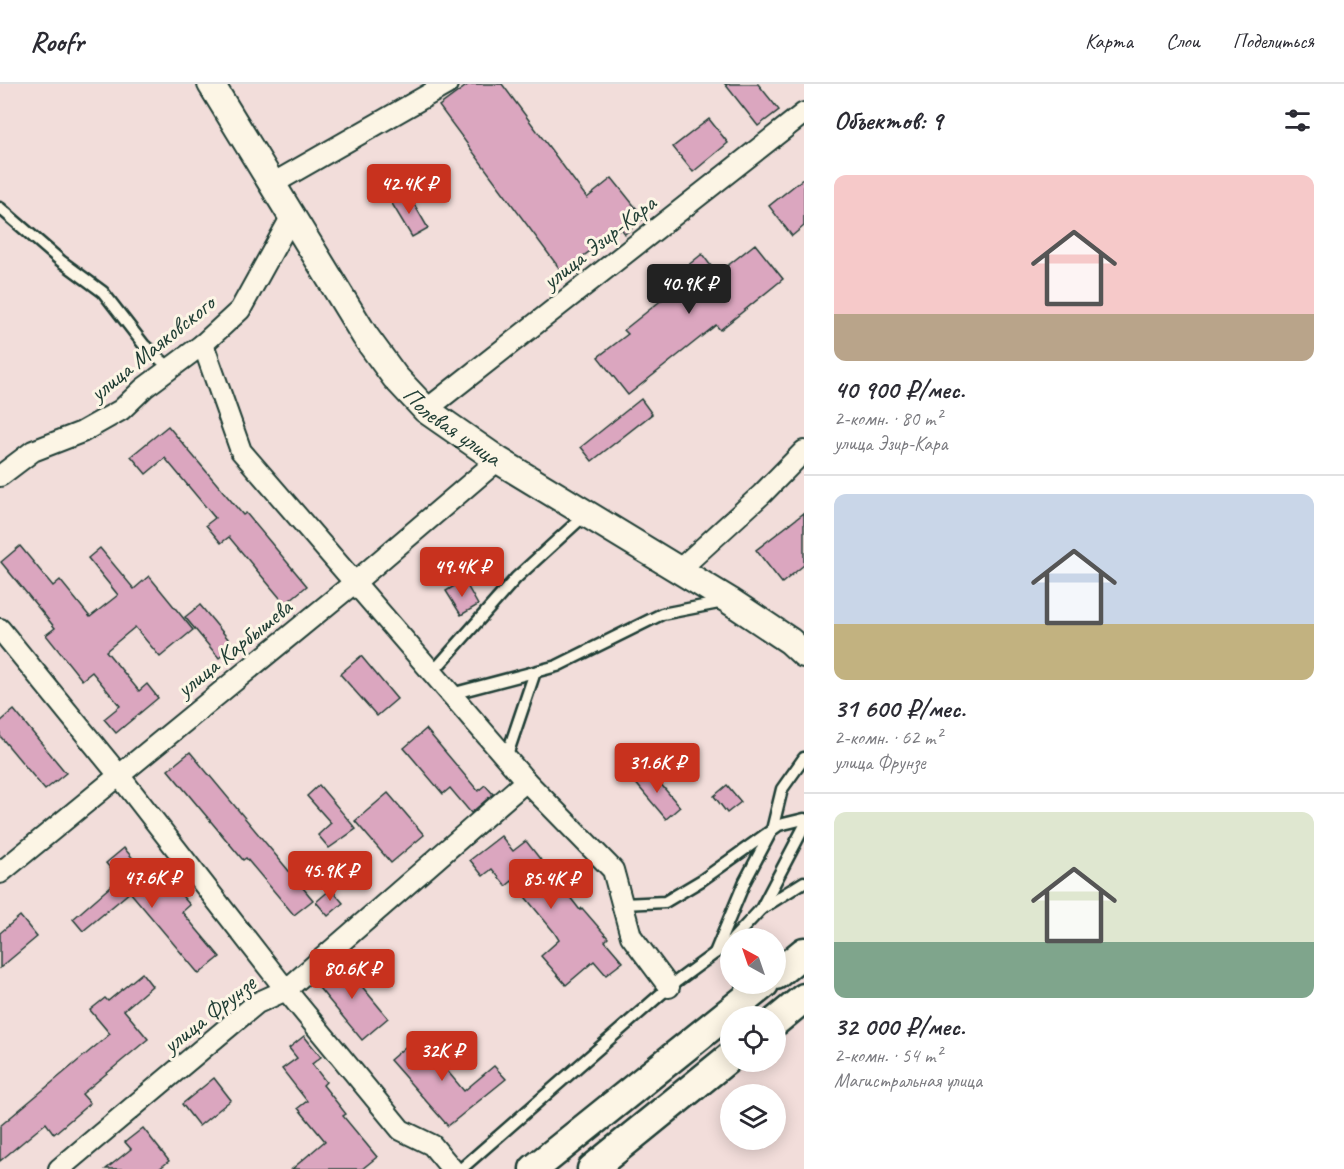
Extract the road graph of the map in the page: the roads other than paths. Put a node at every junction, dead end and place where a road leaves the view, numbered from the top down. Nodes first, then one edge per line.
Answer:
1 (211, 84) edge
2 (447, 84) edge
3 (804, 113) edge
4 (274, 183) junction
5 (0, 208) edge
6 (293, 214) junction
7 (203, 344) junction
8 (170, 368) junction
9 (426, 410) junction
10 (804, 451) edge
11 (498, 460) junction
12 (0, 476) edge
13 (587, 513) junction
14 (680, 569) junction
15 (354, 583) junction
16 (730, 601) junction
17 (0, 629) edge
18 (804, 654) edge
19 (535, 672) junction
20 (432, 673) junction
21 (451, 694) junction
22 (506, 758) junction
23 (804, 758) edge
24 (118, 774) junction
25 (526, 781) junction
26 (804, 819) edge
27 (804, 827) edge
28 (772, 830) junction
29 (0, 873) edge
30 (804, 882) edge
31 (623, 904) junction
32 (761, 909) junction
33 (743, 928) edge
34 (720, 949) edge
35 (804, 952) edge
36 (715, 953) junction
37 (786, 967) edge
38 (669, 987) junction
39 (286, 990) junction
40 (752, 994) edge
41 (804, 998) edge
42 (786, 1013) edge
43 (720, 1065) edge
44 (59, 1169) edge
45 (452, 1169) edge
46 (461, 1169) edge
47 (534, 1169) edge
48 (592, 1169) edge

1 - 4 street, Полевая улица
2 - 4 street
3 - 9 street, улица Эзир-Кара
4 - 6 street, Полевая улица
5 - 8 lane
6 - 7 street, улица Маяковского
6 - 9 street, Полевая улица
7 - 8 street, улица Маяковского
7 - 15 street
8 - 12 street, улица Маяковского
9 - 11 street, Полевая улица
10 - 14 street
11 - 13 street, Полевая улица
11 - 15 street, улица Карбышева
13 - 14 street, Полевая улица
13 - 20 lane
14 - 16 street, Полевая улица
15 - 20 street
15 - 24 street, улица Карбышева
16 - 18 street, Полевая улица
16 - 19 lane
17 - 24 street
19 - 21 lane
19 - 22 lane
20 - 21 street
21 - 22 street
22 - 25 street
23 - 28 lane
24 - 29 street, улица Карбышева
24 - 39 street
25 - 31 street
25 - 39 street, улица Фрунзе
26 - 28 lane
27 - 32 lane
28 - 31 lane
28 - 36 lane
30 - 32 lane
31 - 38 street
32 - 33 lane
34 - 36 lane
35 - 37 main road
36 - 38 lane
38 - 46 lane
39 - 44 street, улица Фрунзе
39 - 45 street
40 - 47 main road
41 - 42 main road
43 - 48 main road

